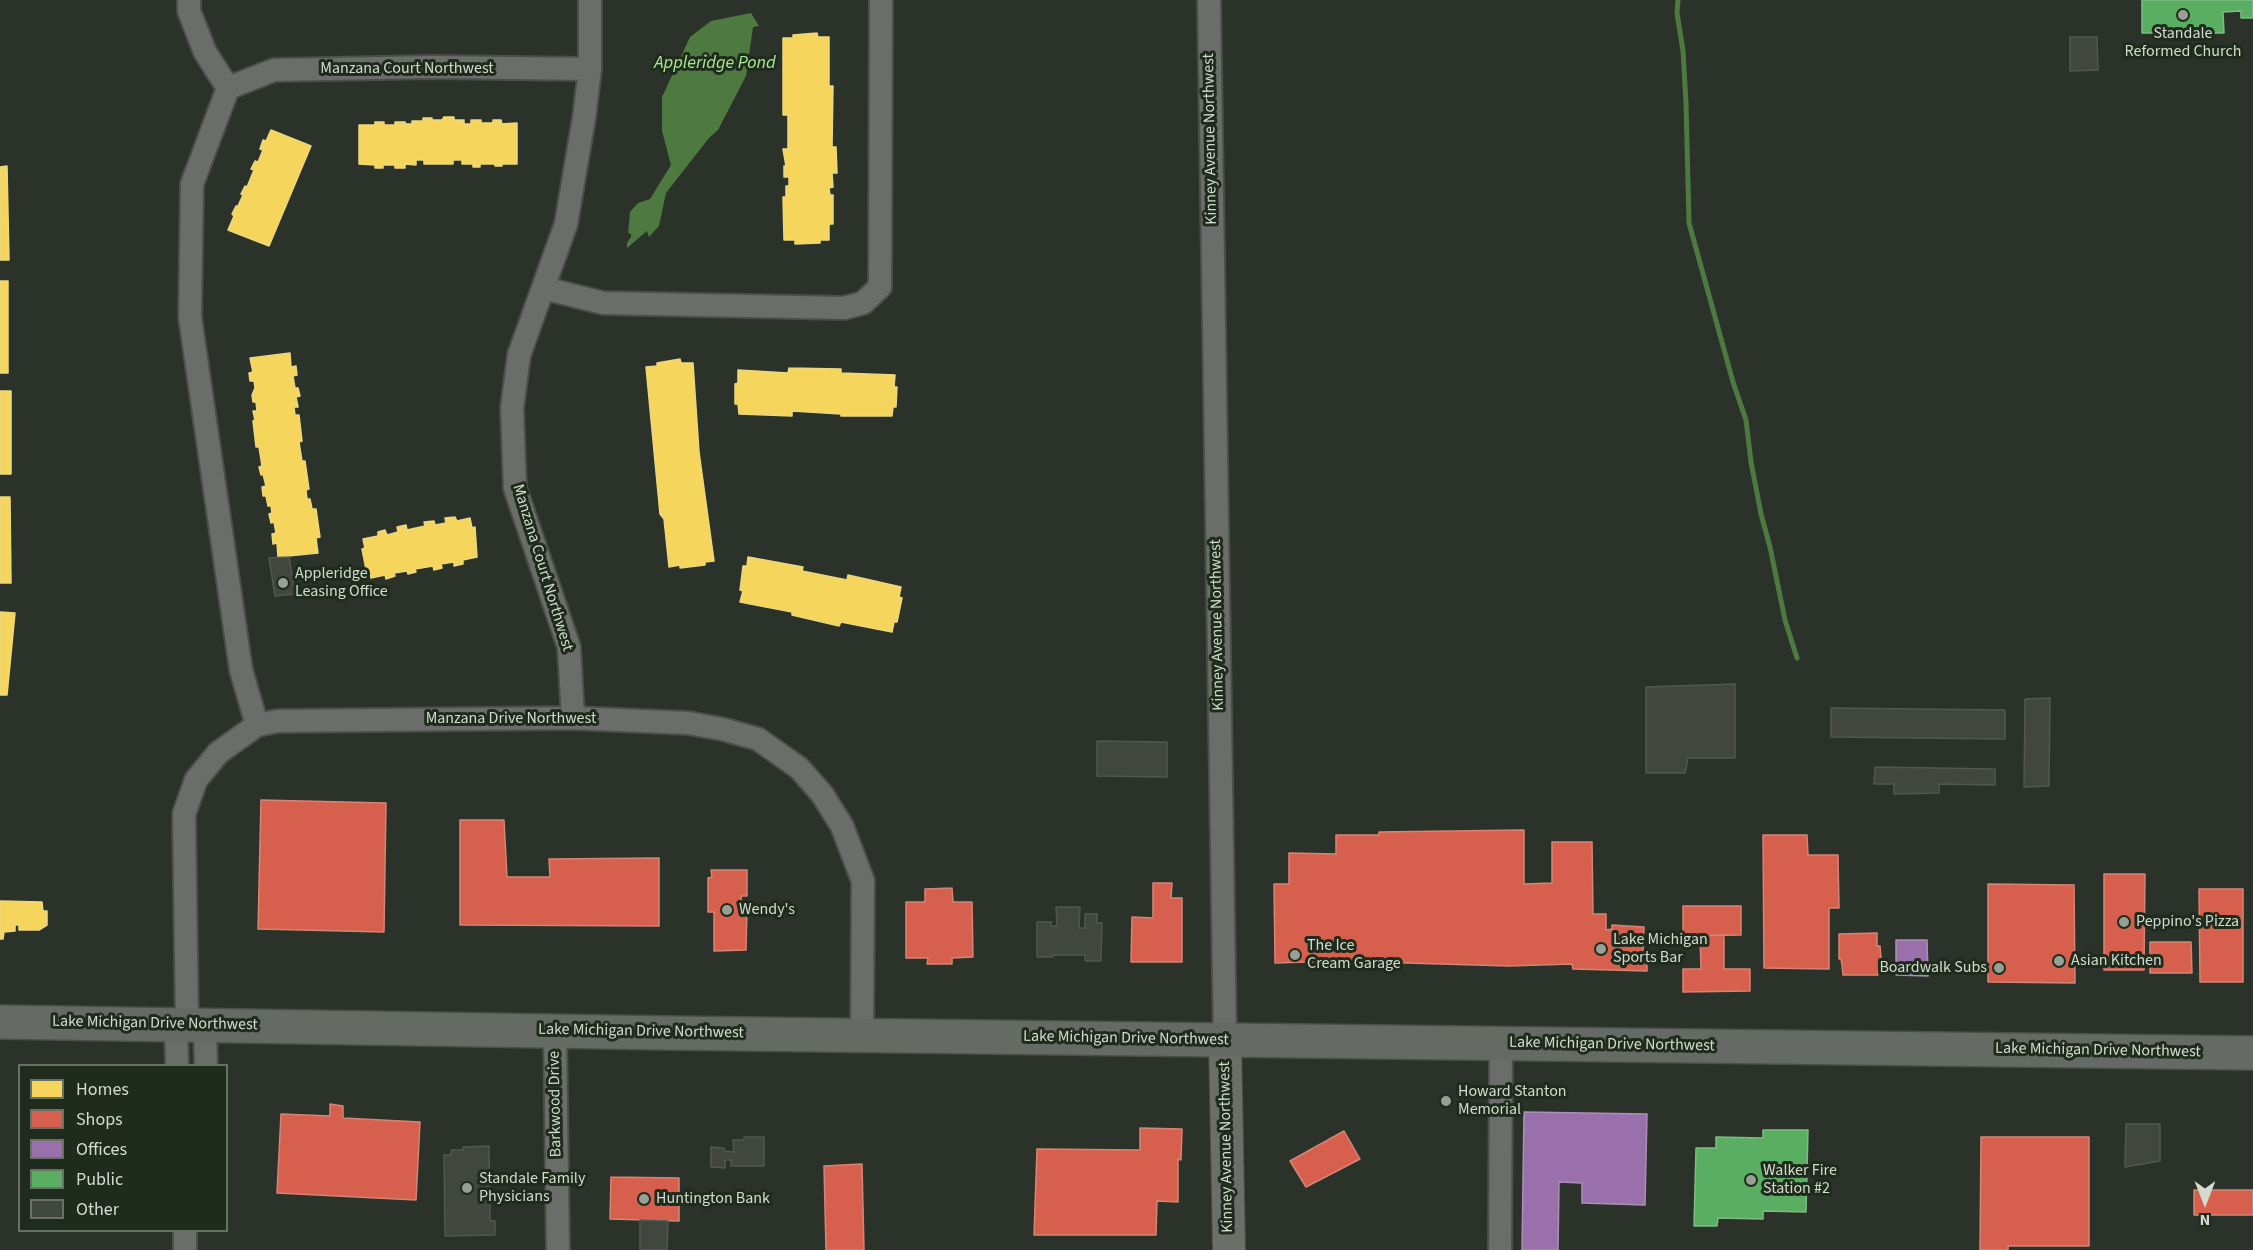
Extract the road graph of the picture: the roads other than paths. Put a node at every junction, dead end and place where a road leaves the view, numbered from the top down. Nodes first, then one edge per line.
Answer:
1 (189, 0) edge
2 (590, 0) edge
3 (881, 0) edge
4 (1209, 0) edge
5 (590, 69) junction
6 (228, 88) junction
7 (543, 288) junction
8 (573, 718) junction
9 (257, 725) junction
10 (0, 1022) edge
11 (189, 1025) junction
12 (555, 1031) junction
13 (862, 1035) junction
14 (1225, 1041) junction
15 (1501, 1044) junction
16 (2253, 1053) edge
17 (177, 1064) edge
18 (206, 1064) edge
19 (185, 1232) edge
20 (185, 1250) edge
21 (558, 1250) edge
22 (1229, 1250) edge
23 (1500, 1250) edge

1 - 6 street
2 - 5 street, Manzana Court Northwest
3 - 7 street
4 - 14 street, Kinney Avenue Northwest
5 - 6 street, Manzana Court Northwest
5 - 7 street, Manzana Court Northwest
6 - 9 street
7 - 8 street, Manzana Court Northwest
8 - 9 street, Manzana Drive Northwest
8 - 13 street, Manzana Drive Northwest
9 - 11 street, Manzana Drive Northwest
10 - 11 highway, Lake Michigan Drive Northwest
11 - 12 highway, Lake Michigan Drive Northwest
11 - 17 street
11 - 18 street
12 - 13 highway, Lake Michigan Drive Northwest
12 - 21 street, Barkwood Drive
13 - 14 highway, Lake Michigan Drive Northwest
14 - 15 highway, Lake Michigan Drive Northwest
14 - 22 street, Kinney Avenue Northwest
15 - 16 highway, Lake Michigan Drive Northwest
15 - 23 street
19 - 20 street

